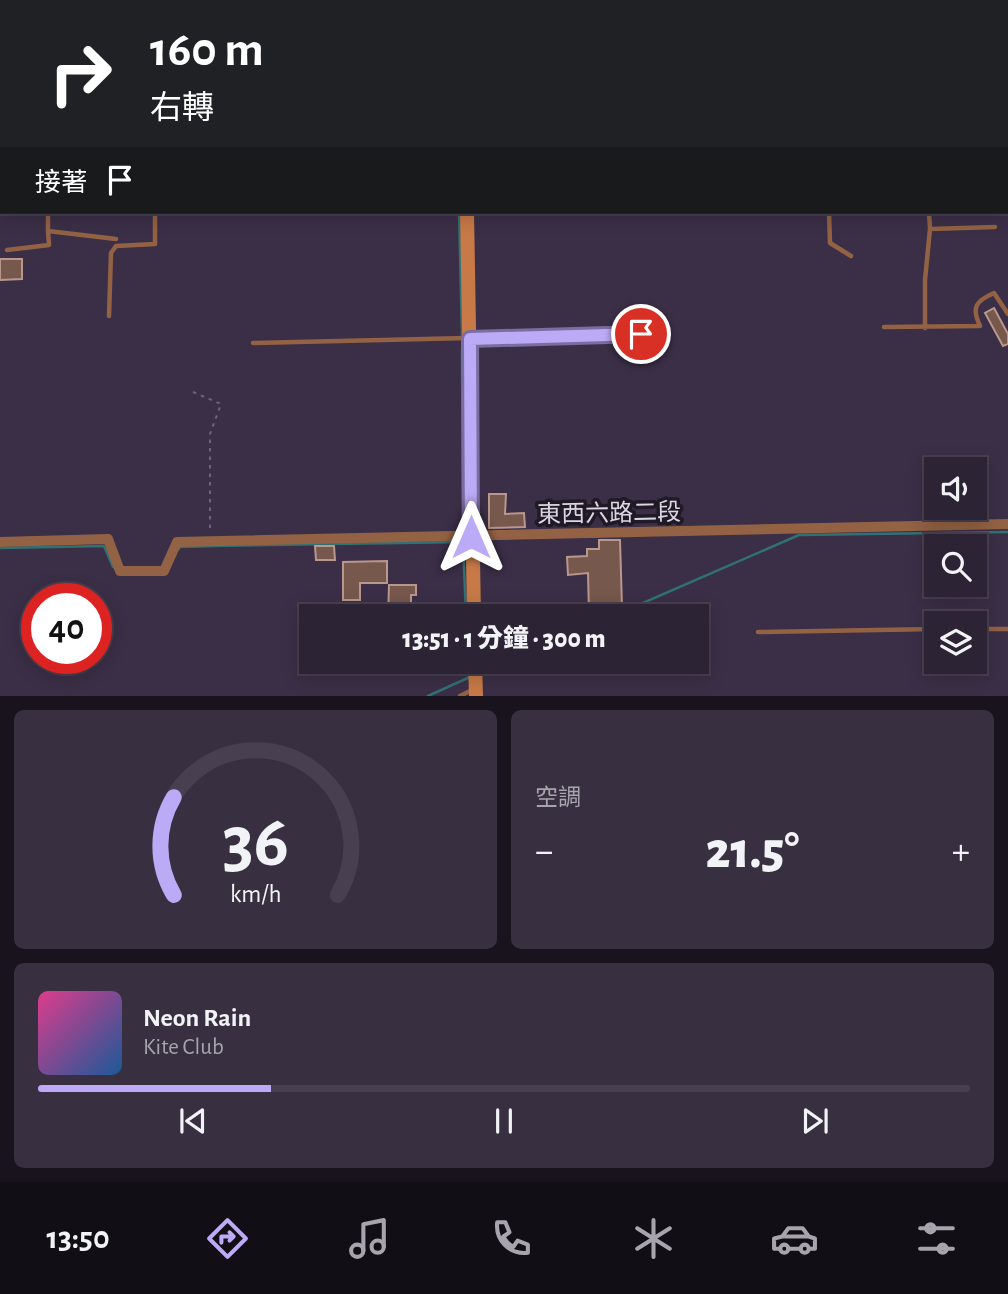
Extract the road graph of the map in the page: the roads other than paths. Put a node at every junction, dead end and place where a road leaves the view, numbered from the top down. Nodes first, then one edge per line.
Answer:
1 (48, 214) edge
2 (155, 214) edge
3 (467, 214) edge
4 (829, 214) edge
5 (929, 214) edge
6 (995, 227) dead end
7 (930, 229) junction
8 (48, 231) junction
9 (116, 239) dead end
10 (7, 250) dead end
11 (851, 256) dead end
12 (1008, 314) edge
13 (109, 316) dead end
14 (884, 327) dead end
15 (925, 328) junction
16 (641, 334) dead end
17 (470, 339) junction
18 (253, 343) dead end
19 (1008, 524) edge
20 (471, 537) junction
21 (0, 542) edge
22 (474, 604) edge
23 (924, 629) edge
24 (987, 629) edge
25 (1008, 629) edge
26 (758, 632) dead end
27 (475, 674) edge
28 (476, 692) edge
29 (460, 695) edge

1 - 8 lane
2 - 13 lane
3 - 17 street
4 - 11 lane
5 - 7 lane
6 - 7 lane
7 - 15 lane
8 - 9 lane
8 - 10 lane
12 - 15 lane
14 - 15 lane
16 - 17 lane
17 - 18 lane
17 - 20 street
19 - 20 street, 東西六路二段
20 - 21 street, 東西六路二段
20 - 22 street
23 - 26 lane
24 - 25 lane
27 - 28 street
28 - 29 lane

